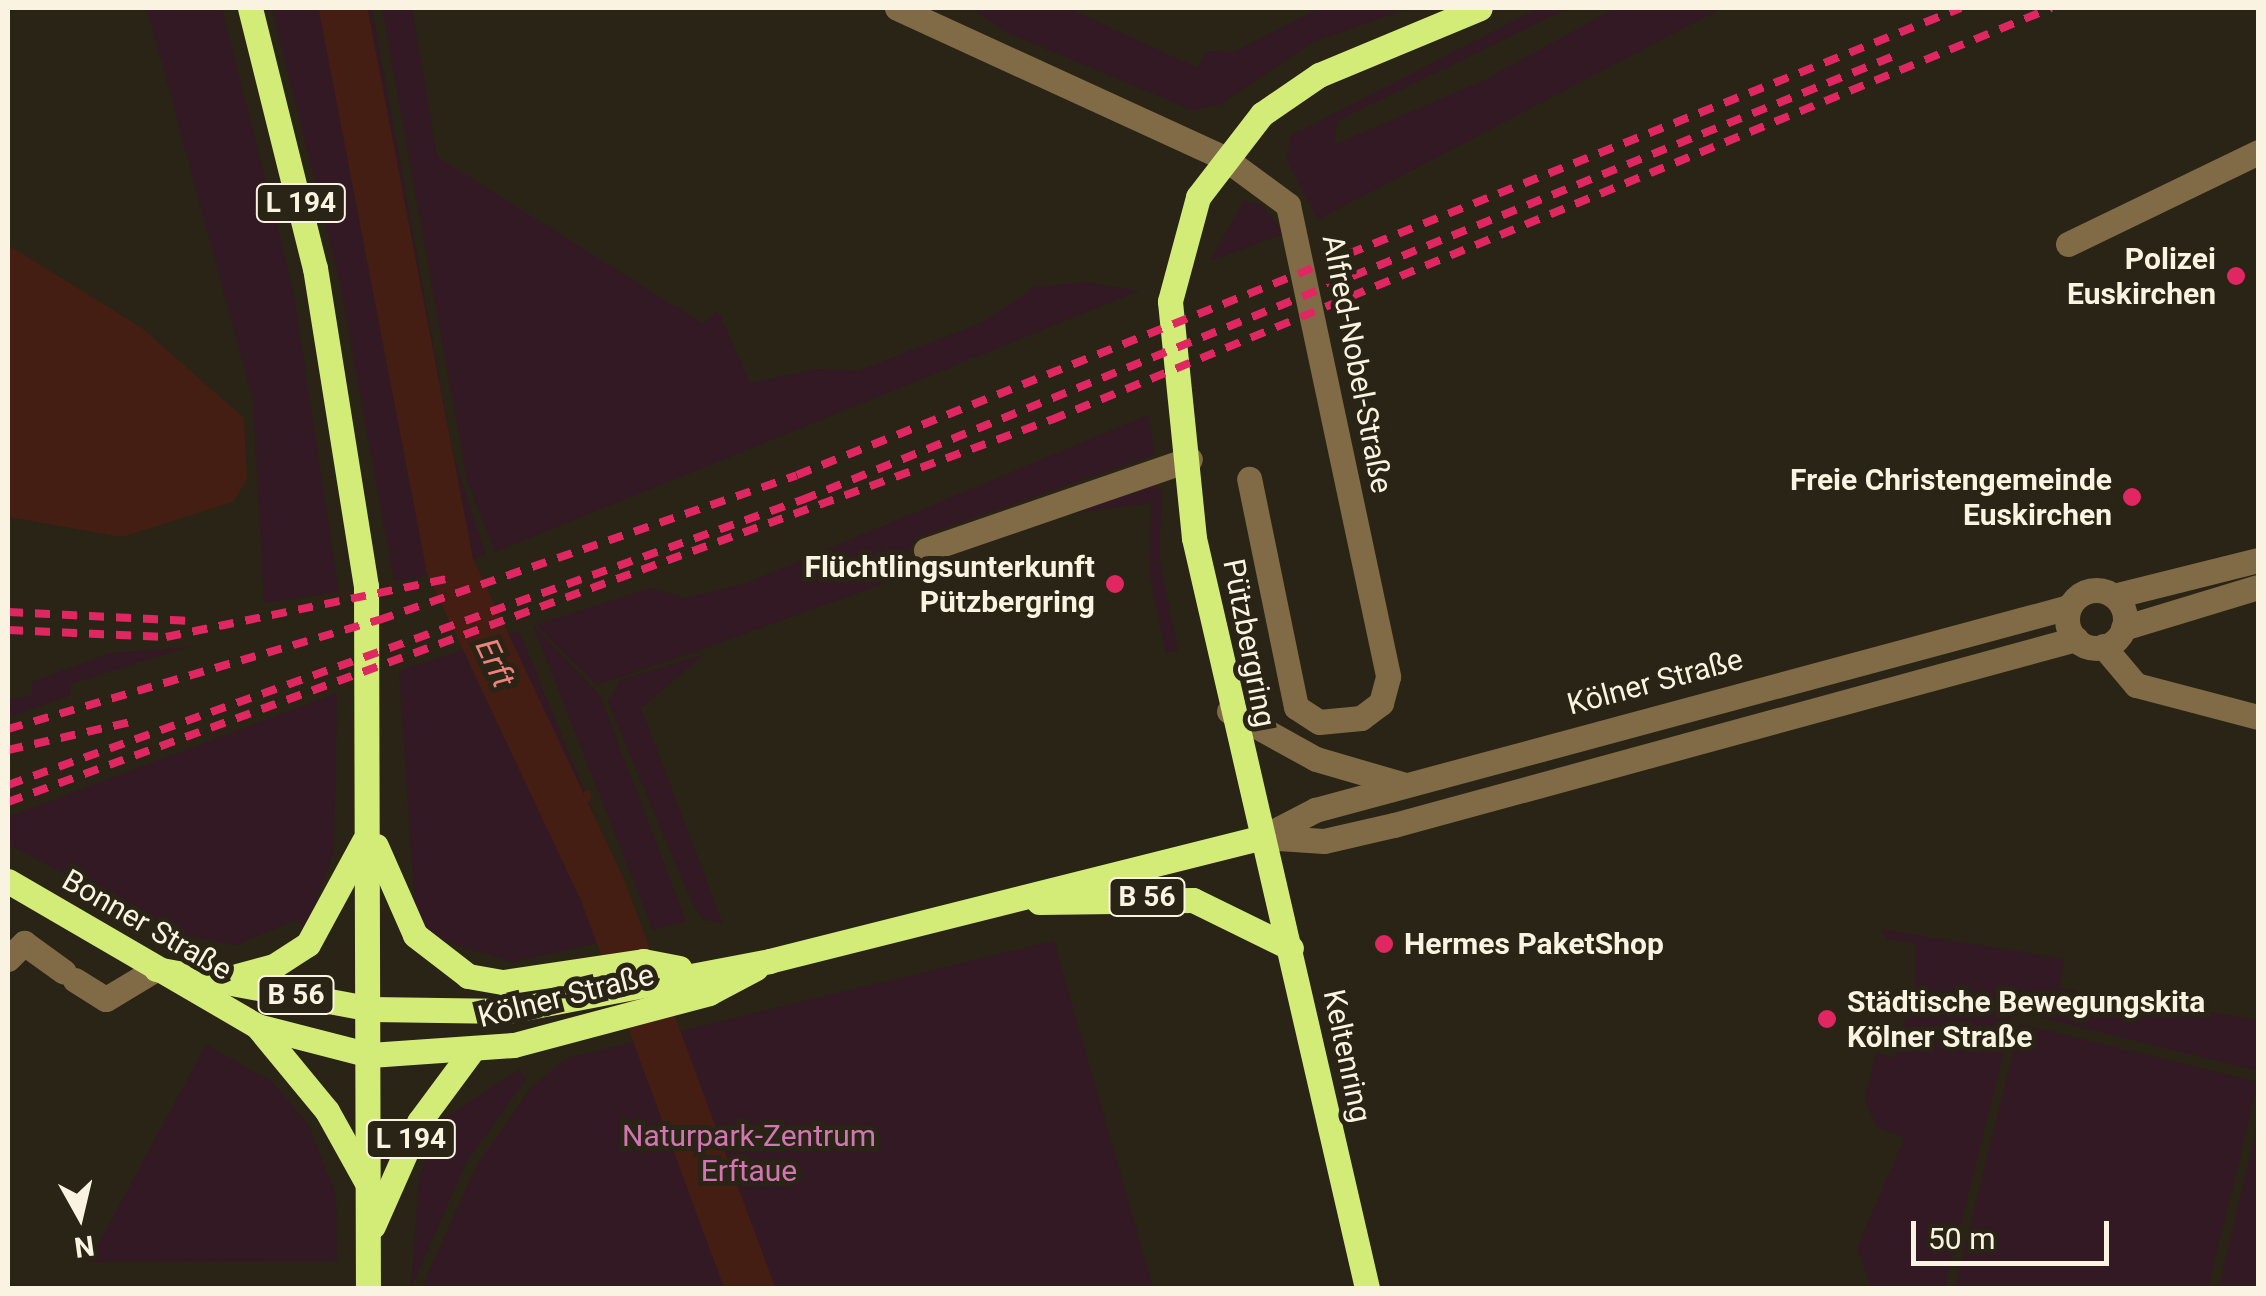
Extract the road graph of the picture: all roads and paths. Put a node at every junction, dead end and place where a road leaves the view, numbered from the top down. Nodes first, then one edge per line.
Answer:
1 (250, 8) edge
2 (897, 8) edge
3 (1480, 8) edge
4 (2258, 152) edge
5 (1223, 157) junction
6 (2068, 244) dead end
7 (1190, 459) junction
8 (1249, 479) dead end
9 (926, 550) dead end
10 (2258, 560) edge
11 (2258, 587) edge
12 (2114, 596) junction
13 (2070, 607) junction
14 (2123, 628) junction
15 (2076, 639) junction
16 (2103, 646) junction
17 (1229, 711) junction
18 (2258, 717) edge
19 (1405, 785) junction
20 (369, 828) junction
21 (1263, 837) junction
22 (8, 881) edge
23 (990, 903) junction
24 (1291, 948) junction
25 (8, 958) edge
26 (769, 961) junction
27 (694, 969) junction
28 (156, 970) junction
29 (220, 980) junction
30 (371, 1009) junction
31 (257, 1026) junction
32 (470, 1052) junction
33 (370, 1055) junction
34 (369, 1188) junction
35 (369, 1235) junction
36 (368, 1288) edge
37 (1367, 1288) edge

1 - 20 main road, L 194
2 - 5 street, Alfred-Nobel-Straße
3 - 5 main road, Pützbergring
4 - 6 street
5 - 7 main road, Pützbergring
5 - 8 street, Alfred-Nobel-Straße
7 - 9 street
7 - 17 main road, Pützbergring
10 - 12 street
11 - 14 street
12 - 13 street
12 - 14 street
13 - 15 street
13 - 19 street, Kölner Straße
14 - 16 street
15 - 16 street
15 - 21 street, Kölner Straße
16 - 18 street
17 - 19 street
17 - 21 main road, Pützbergring
19 - 21 street, Kölner Straße
20 - 27 main road, B 56
20 - 29 main road, L 194
20 - 30 main road, L 194
21 - 23 main road, Kölner Straße / B 56
21 - 24 main road, Keltenring
22 - 28 main road, Bonner Straße / B 56
23 - 24 main road, B 56
23 - 26 main road, Kölner Straße / B 56
24 - 37 main road, Keltenring
25 - 28 street
26 - 27 main road, Kölner Straße / B 56
26 - 32 main road, Kölner Straße / B 56
27 - 30 main road, Kölner Straße / B 56
28 - 29 main road, Kölner Straße / B 56
28 - 31 main road, Bonner Straße / B 56
29 - 30 main road, Kölner Straße / B 56
30 - 33 main road, L 194
31 - 33 main road, Bonner Straße / B 56
31 - 34 main road, B 56
32 - 33 main road, Kölner Straße / B 56
32 - 35 main road, L 194
33 - 34 main road, L 194
34 - 35 main road, L 194
35 - 36 main road, L 194

